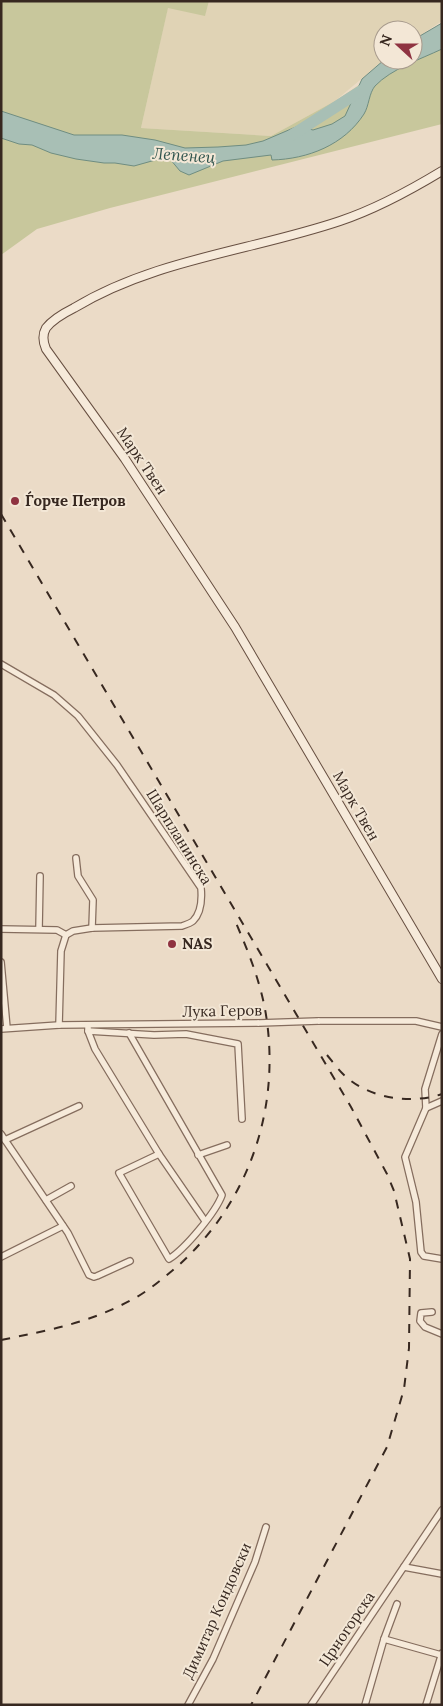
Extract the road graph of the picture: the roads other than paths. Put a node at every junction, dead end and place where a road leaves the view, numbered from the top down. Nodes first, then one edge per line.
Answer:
1 (442, 171) edge
2 (1, 664) edge
3 (76, 858) dead end
4 (40, 876) dead end
5 (92, 928) junction
6 (1, 929) edge
7 (39, 929) junction
8 (66, 936) junction
9 (1, 962) edge
10 (442, 979) edge
11 (59, 1025) junction
12 (442, 1027) edge
13 (88, 1028) junction
14 (4, 1029) edge
15 (129, 1034) junction
16 (442, 1034) edge
17 (442, 1101) edge
18 (79, 1106) dead end
19 (426, 1108) junction
20 (242, 1119) dead end
21 (1, 1134) edge
22 (5, 1140) junction
23 (227, 1145) dead end
24 (159, 1154) junction
25 (198, 1155) junction
26 (71, 1186) dead end
27 (46, 1200) junction
28 (205, 1221) junction
29 (63, 1226) junction
30 (1, 1257) edge
31 (442, 1259) edge
32 (130, 1261) dead end
33 (432, 1312) dead end
34 (442, 1334) edge
35 (442, 1510) edge
36 (266, 1527) dead end
37 (404, 1567) junction
38 (442, 1574) edge
39 (397, 1604) dead end
40 (384, 1639) junction
41 (442, 1654) edge
42 (188, 1705) edge
43 (311, 1705) edge
44 (365, 1705) edge
45 (426, 1705) edge

1 - 10 street, Марк Твен
2 - 5 street, Шарпланинска
3 - 5 street
4 - 7 street
5 - 8 street, Шарпланинска
6 - 7 street
7 - 8 street
8 - 11 street
9 - 14 street
11 - 13 street, Лука Геров
11 - 14 street, Лука Геров
12 - 13 street, Лука Геров, bridge
13 - 15 street
13 - 24 street
15 - 20 street
15 - 25 street
16 - 19 street
17 - 19 street
18 - 22 street
19 - 31 street
21 - 22 street
22 - 27 street
23 - 25 street
24 - 28 street
24 - 28 street
25 - 28 street
26 - 27 street
27 - 29 street
29 - 30 street
29 - 32 street
33 - 34 street
35 - 37 street, Црногорска
36 - 42 street, Димитар Кондовски
37 - 38 street
37 - 43 street, Црногорска
39 - 40 street
40 - 41 street
40 - 44 street
41 - 45 street

